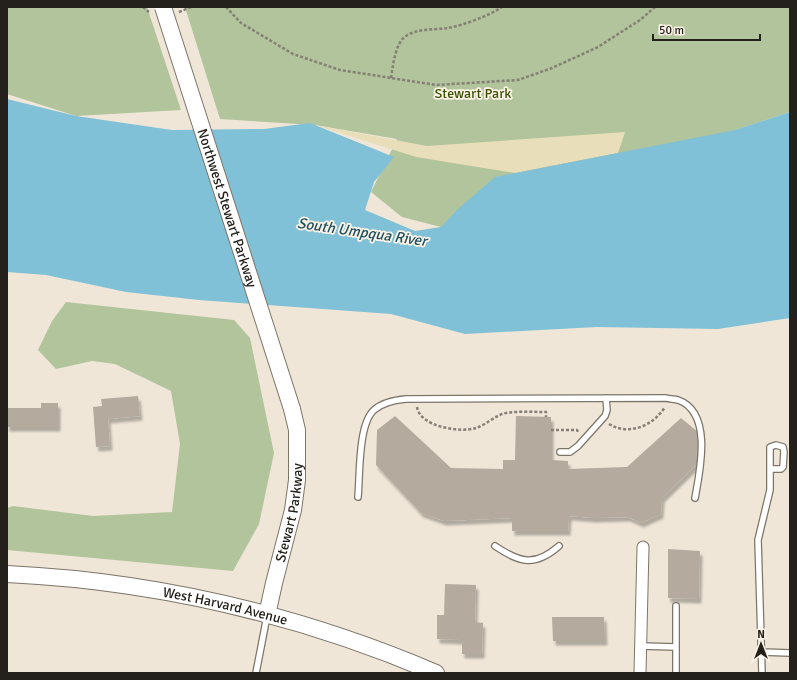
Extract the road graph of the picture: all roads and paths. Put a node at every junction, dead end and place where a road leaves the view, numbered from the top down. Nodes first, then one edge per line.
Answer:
1 (163, 7) edge
2 (226, 7) edge
3 (502, 7) edge
4 (655, 7) edge
5 (391, 78) junction
6 (606, 398) junction
7 (416, 399) junction
8 (670, 399) junction
9 (292, 409) joint
10 (546, 417) dead end
11 (602, 419) junction
12 (551, 430) dead end
13 (586, 438) junction
14 (560, 452) dead end
15 (770, 469) junction
16 (358, 497) dead end
17 (695, 498) dead end
18 (495, 546) dead end
19 (559, 546) dead end
20 (643, 547) dead end
21 (7, 574) edge
22 (676, 606) dead end
23 (268, 615) junction
24 (641, 646) junction
25 (676, 647) junction
26 (762, 652) junction
27 (790, 653) edge
28 (256, 673) edge
29 (436, 673) edge
30 (640, 673) edge
31 (676, 673) edge
32 (762, 673) edge

1 - 9 main road, Northwest Stewart Parkway, bridge
2 - 5 path
3 - 5 path
4 - 5 path
6 - 7 lane
6 - 8 lane
6 - 11 lane
7 - 10 path
7 - 16 lane
8 - 11 path
8 - 17 lane
9 - 23 main road, Stewart Parkway
11 - 13 lane
12 - 13 path
13 - 14 lane
15 - 15 lane
15 - 26 lane
18 - 19 lane
20 - 24 street
21 - 23 main road, West Harvard Avenue
22 - 25 lane
23 - 28 lane
23 - 29 main road, West Harvard Avenue
24 - 25 lane
24 - 30 street
25 - 31 lane
26 - 27 lane
26 - 32 lane

